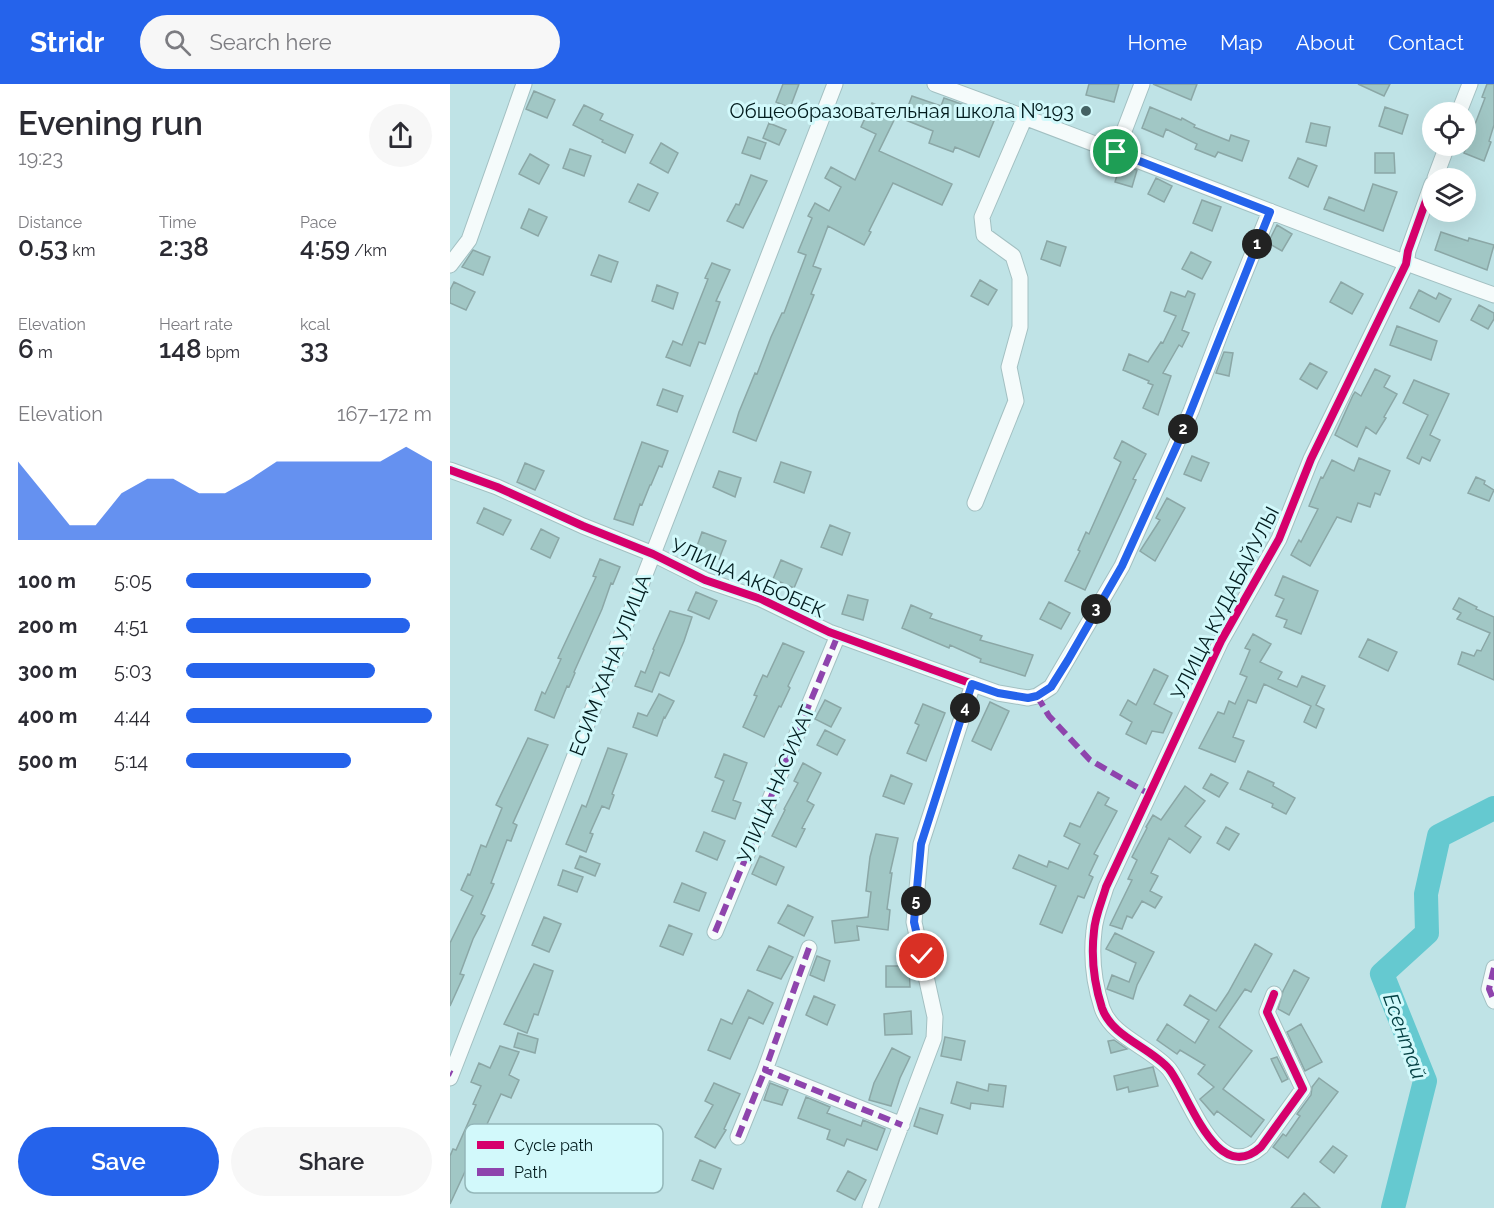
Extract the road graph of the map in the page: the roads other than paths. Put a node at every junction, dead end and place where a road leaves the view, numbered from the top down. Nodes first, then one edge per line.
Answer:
1 (524, 84) edge
2 (835, 84) edge
3 (935, 84) edge
4 (1143, 84) edge
5 (1470, 84) edge
6 (1463, 102) edge
7 (1025, 117) junction
8 (1116, 152) junction
9 (1270, 212) junction
10 (1422, 212) edge
11 (1406, 264) junction
12 (450, 265) edge
13 (1494, 296) edge
14 (450, 470) edge
15 (975, 503) dead end
16 (653, 554) junction
17 (838, 635) junction
18 (972, 684) junction
19 (715, 932) dead end
20 (809, 948) dead end
21 (1494, 968) edge
22 (1274, 994) dead end
23 (1494, 1001) edge
24 (765, 1070) junction
25 (450, 1075) edge
26 (902, 1125) junction
27 (738, 1137) dead end
28 (870, 1208) edge

1 - 12 street
2 - 16 street, ЕСИМ ХАНА УЛИЦА
3 - 7 street
4 - 8 street
5 - 6 street
7 - 8 street
7 - 15 street
8 - 9 street
9 - 11 street
9 - 18 street, УЛИЦА АКБОБЕК
10 - 11 street, УЛИЦА КУДАБАЙУЛЫ
11 - 13 street
11 - 22 street, УЛИЦА КУДАБАЙУЛЫ
14 - 16 street, УЛИЦА АКБОБЕК
16 - 17 street, УЛИЦА АКБОБЕК
16 - 25 street, ЕСИМ ХАНА УЛИЦА
17 - 18 street, УЛИЦА АКБОБЕК
17 - 19 street, УЛИЦА НАСИХАТ
18 - 26 street
20 - 24 street
21 - 23 street
24 - 26 street
24 - 27 street
26 - 28 street

